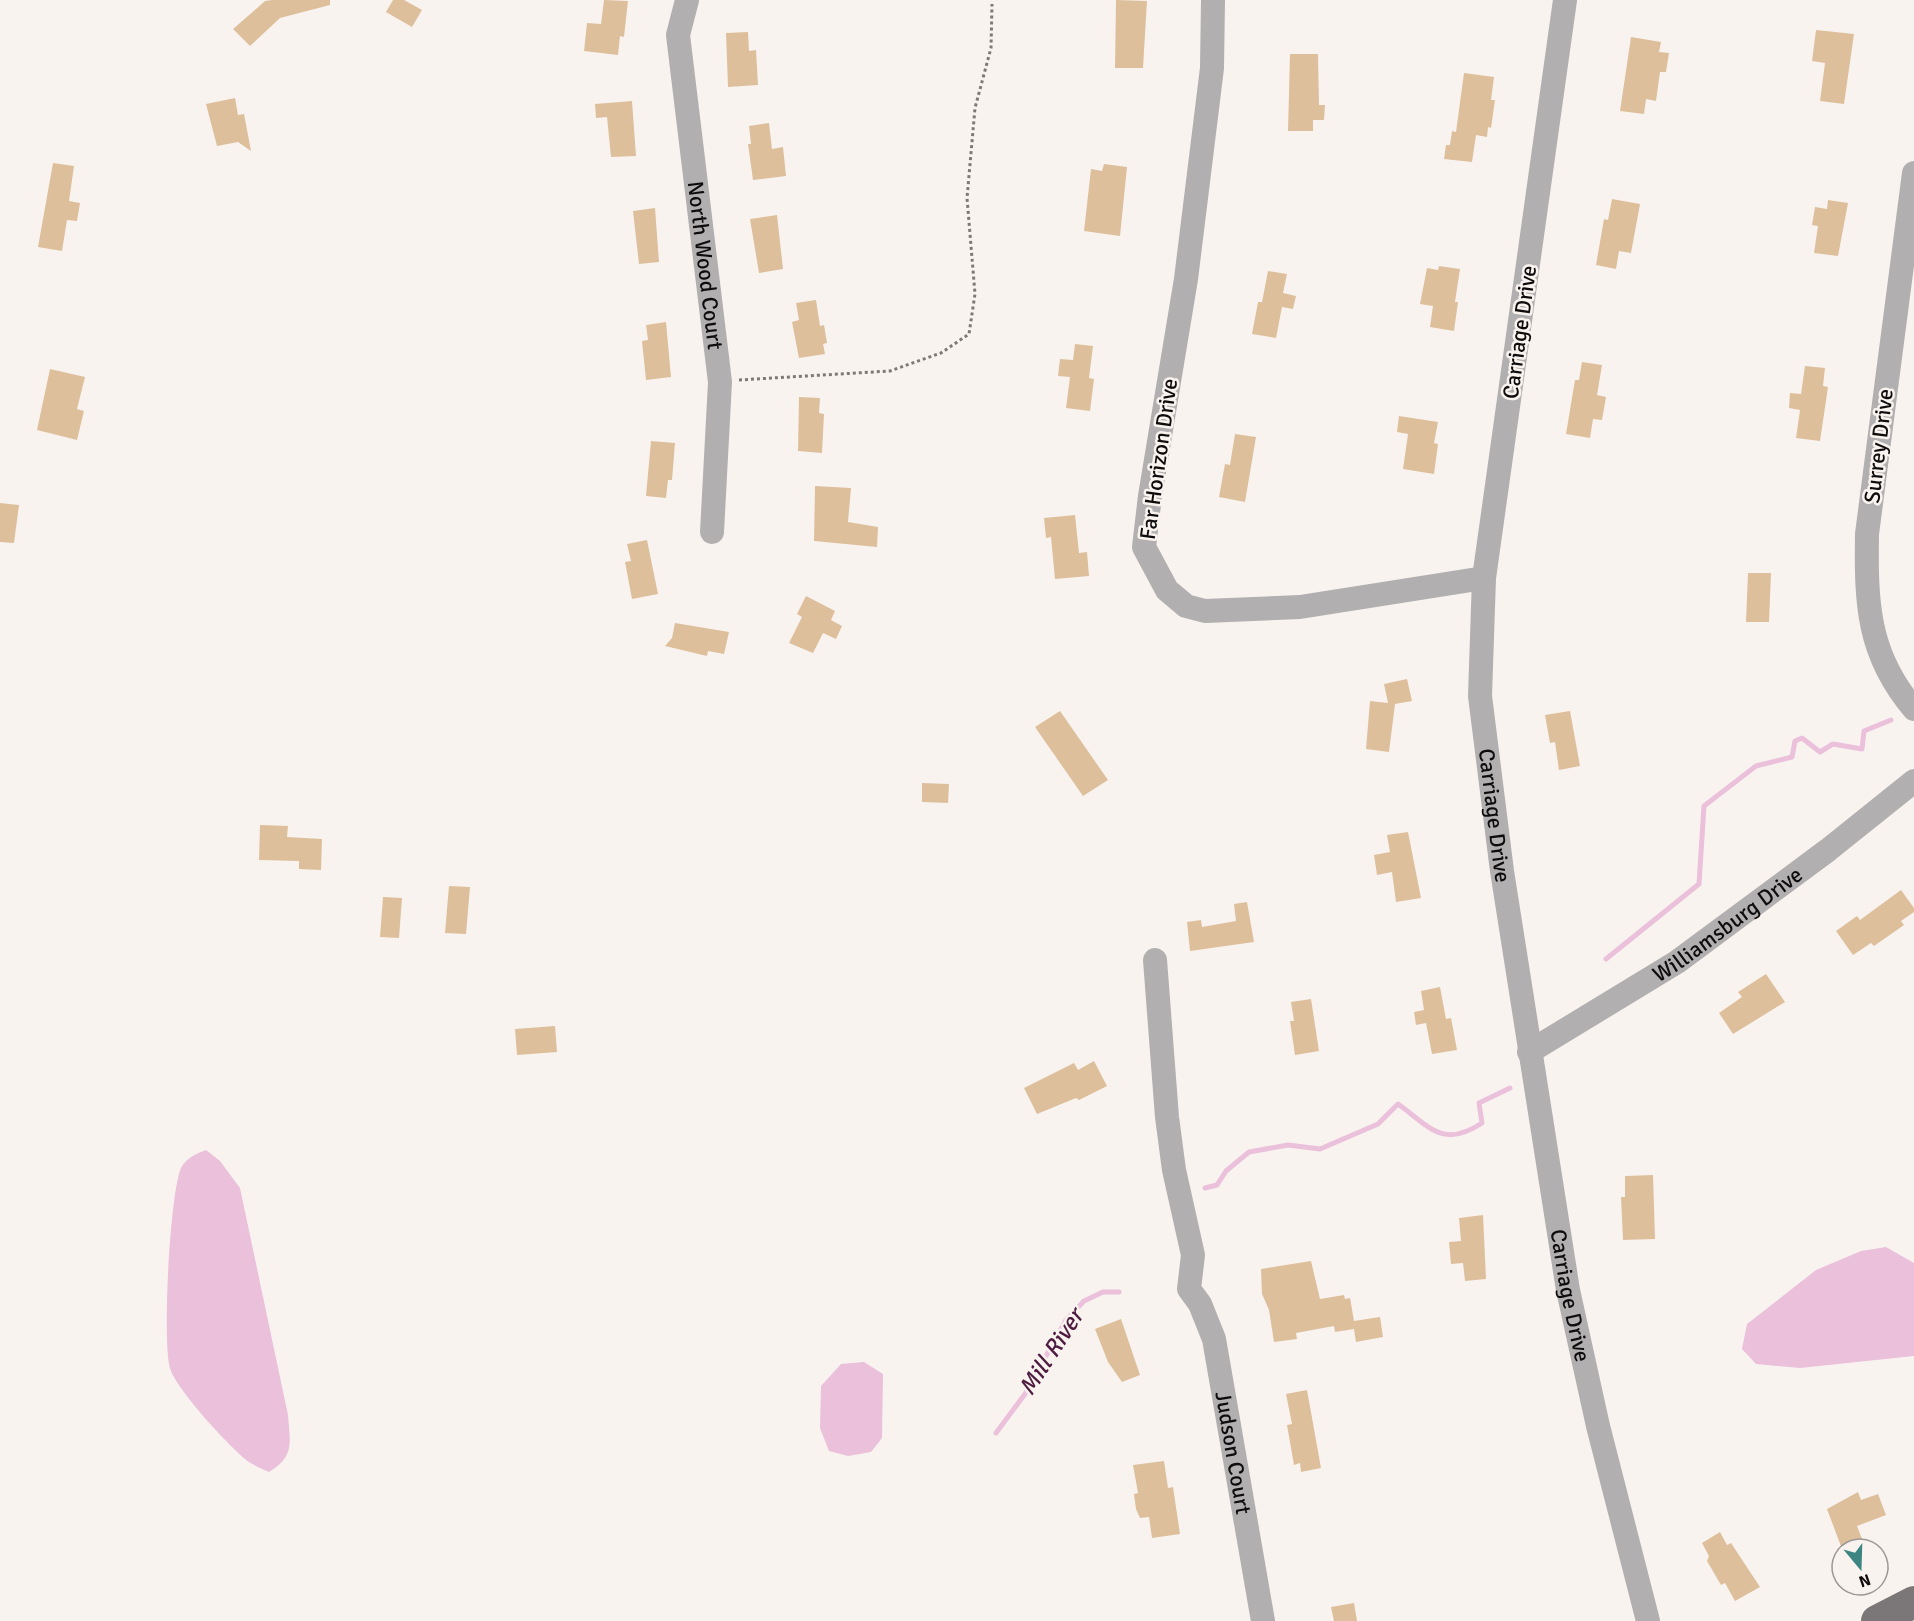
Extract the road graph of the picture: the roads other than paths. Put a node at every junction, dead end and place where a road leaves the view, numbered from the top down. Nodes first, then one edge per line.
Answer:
1 (687, 0) edge
2 (1214, 0) edge
3 (1565, 0) edge
4 (1914, 173) edge
5 (712, 532) dead end
6 (1484, 578) junction
7 (1914, 709) edge
8 (1914, 781) edge
9 (1155, 960) dead end
10 (1529, 1052) junction
11 (1914, 1602) edge
12 (1263, 1621) edge
13 (1648, 1621) edge
14 (1877, 1621) edge

1 - 5 street, North Wood Court
2 - 6 street, Far Horizon Drive
3 - 6 street, Carriage Drive
4 - 7 street, Surrey Drive
6 - 10 street, Carriage Drive
8 - 10 street, Williamsburg Drive
9 - 12 street, Judson Court
10 - 13 street, Carriage Drive
11 - 14 main road

